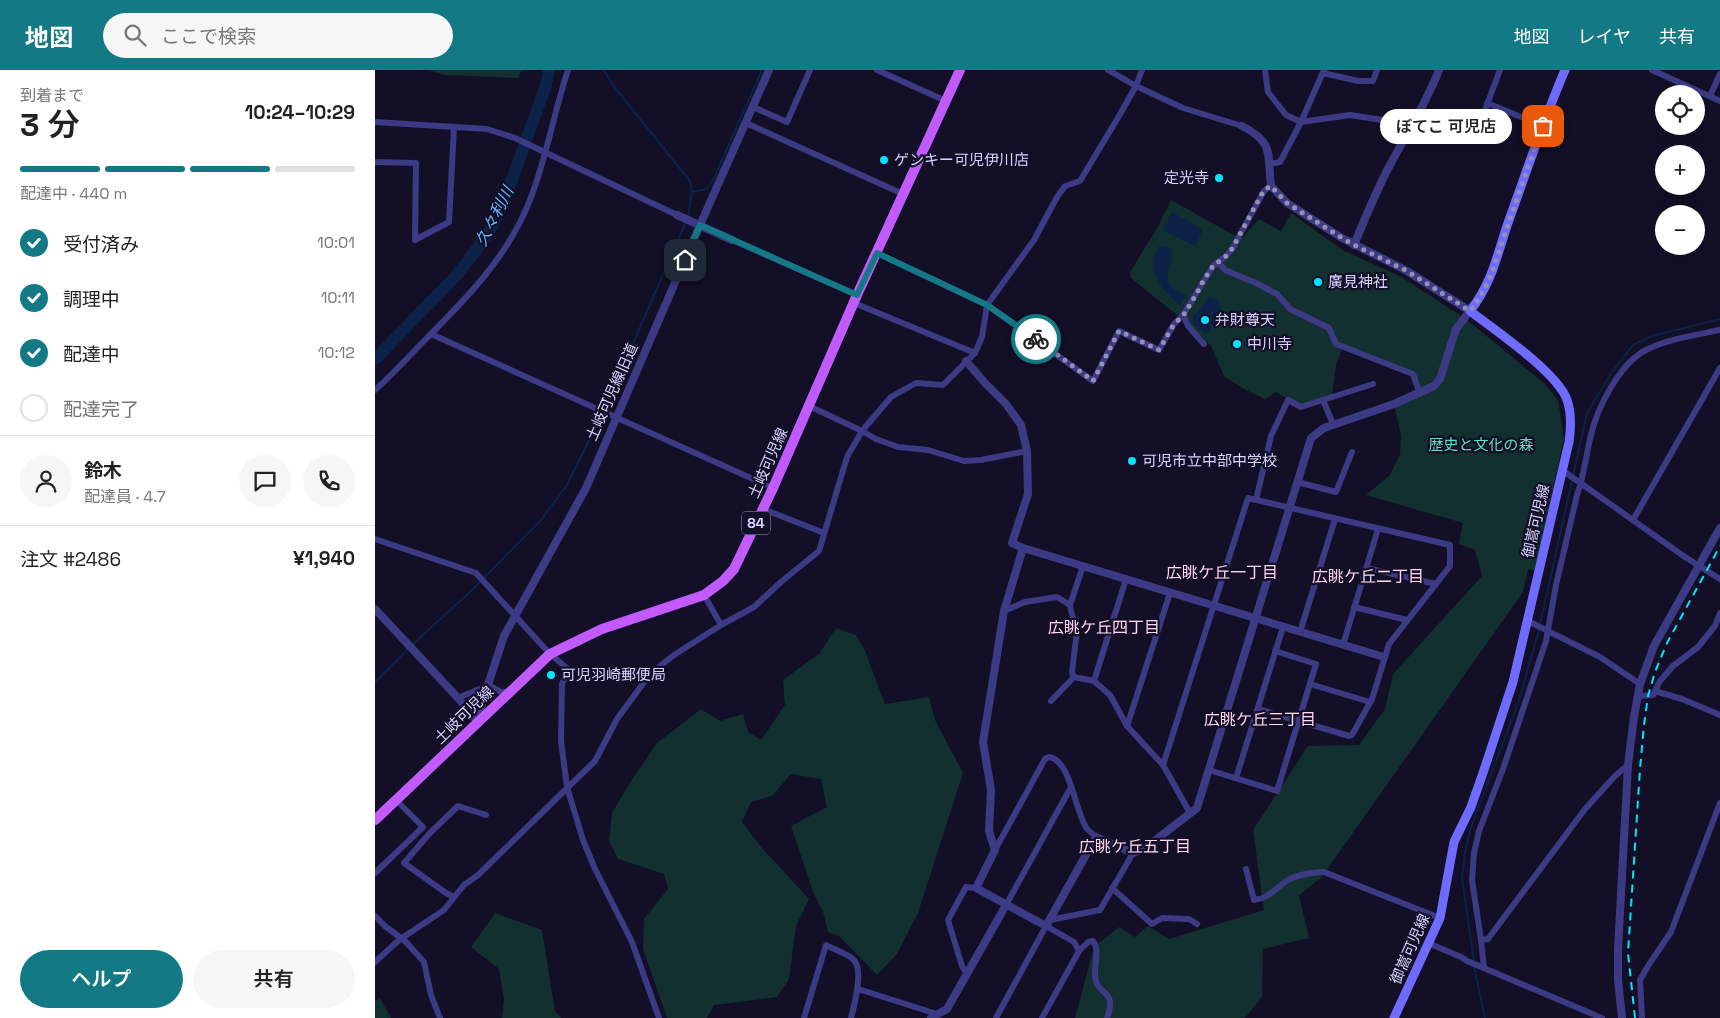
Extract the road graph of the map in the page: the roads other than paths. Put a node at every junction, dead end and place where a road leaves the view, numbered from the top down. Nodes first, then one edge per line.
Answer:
1 (567, 70) edge
2 (769, 70) edge
3 (810, 70) edge
4 (877, 70) edge
5 (960, 70) edge
6 (1108, 70) edge
7 (1143, 70) edge
8 (1265, 70) edge
9 (1377, 70) edge
10 (1439, 70) edge
11 (1500, 70) edge
12 (1565, 70) edge
13 (1652, 70) edge
14 (1323, 71) edge
15 (1720, 74) edge
16 (1136, 86) junction
17 (1710, 96) junction
18 (946, 100) junction
19 (1720, 101) edge
20 (1487, 102) junction
21 (753, 107) junction
22 (375, 122) edge
23 (1301, 122) junction
24 (746, 123) junction
25 (1414, 125) junction
26 (454, 126) junction
27 (1242, 126) joint
28 (1543, 126) junction
29 (544, 152) junction
30 (375, 162) edge
31 (1271, 164) junction
32 (1271, 186) junction
33 (903, 194) junction
34 (677, 215) joint
35 (696, 224) junction
36 (732, 240) joint
37 (1354, 245) junction
38 (877, 253) junction
39 (1219, 263) junction
40 (855, 299) junction
41 (987, 305) junction
42 (1470, 311) junction
43 (1183, 316) junction
44 (1720, 330) edge
45 (431, 334) junction
46 (1204, 344) dead end
47 (975, 353) junction
48 (966, 361) junction
49 (1720, 368) edge
50 (1373, 384) dead end
51 (375, 390) edge
52 (1420, 394) junction
53 (1323, 400) junction
54 (809, 406) junction
55 (617, 418) junction
56 (1333, 424) junction
57 (862, 431) junction
58 (1027, 451) junction
59 (1351, 452) dead end
60 (1562, 470) junction
61 (1297, 482) junction
62 (1581, 484) junction
63 (773, 488) junction
64 (1256, 500) junction
65 (763, 508) junction
66 (1289, 509) junction
67 (1335, 519) junction
68 (1633, 520) junction
69 (1379, 528) junction
70 (1720, 528) edge
71 (824, 533) junction
72 (375, 539) edge
73 (1023, 548) junction
74 (1083, 566) junction
75 (1698, 566) junction
76 (1367, 568) junction
77 (1126, 579) junction
78 (1720, 579) edge
79 (1436, 584) junction
80 (1170, 592) junction
81 (704, 595) junction
82 (1071, 605) junction
83 (1213, 606) junction
84 (1354, 607) junction
85 (375, 609) edge
86 (1004, 611) junction
87 (1720, 613) edge
88 (516, 616) junction
89 (1256, 618) junction
90 (1407, 620) junction
91 (1532, 623) junction
92 (721, 625) junction
93 (1283, 627) junction
94 (1546, 630) junction
95 (1300, 632) junction
96 (1343, 645) junction
97 (1275, 651) junction
98 (550, 654) junction
99 (1384, 657) junction
100 (1073, 677) junction
101 (1094, 681) junction
102 (1310, 684) junction
103 (1640, 684) junction
104 (489, 685) junction
105 (1655, 691) junction
106 (509, 692) junction
107 (1638, 696) junction
108 (458, 698) junction
109 (1051, 701) dead end
110 (1370, 702) junction
111 (1258, 709) junction
112 (1720, 715) edge
113 (1299, 720) junction
114 (479, 722) junction
115 (1127, 726) junction
116 (1163, 765) junction
117 (1628, 765) junction
118 (1209, 770) junction
119 (1236, 778) junction
120 (567, 787) junction
121 (1071, 787) junction
122 (396, 800) junction
123 (1720, 803) edge
124 (1190, 813) junction
125 (486, 815) dead end
126 (375, 820) edge
127 (1096, 837) junction
128 (995, 850) junction
129 (1133, 853) junction
130 (1246, 869) dead end
131 (375, 873) edge
132 (976, 888) junction
133 (1112, 888) junction
134 (454, 897) junction
135 (1006, 905) junction
136 (375, 916) edge
137 (1440, 918) junction
138 (1048, 923) junction
139 (1197, 924) dead end
140 (401, 939) junction
141 (1481, 940) junction
142 (1428, 943) junction
143 (1079, 950) junction
144 (375, 962) edge
145 (1481, 967) junction
146 (967, 974) junction
147 (858, 989) junction
148 (934, 1016) edge
149 (440, 1018) edge
150 (659, 1018) edge
151 (804, 1018) edge
152 (851, 1018) edge
153 (996, 1018) edge
154 (1042, 1018) edge
155 (1107, 1018) edge
156 (1394, 1018) edge
157 (1602, 1018) edge
158 (1622, 1018) edge
159 (1642, 1018) edge

1 - 29 street
2 - 21 street, 土岐可児線旧道
3 - 21 street
4 - 18 street
5 - 18 main road, 土岐可児線 / 84
6 - 16 street
7 - 16 street
8 - 23 street
9 - 14 street
10 - 25 street
11 - 20 street
12 - 28 main road
13 - 17 street
14 - 23 street
15 - 17 street
16 - 27 street
16 - 41 street
17 - 19 street
18 - 33 main road, 土岐可児線 / 84
20 - 25 street
20 - 28 street
21 - 24 street, 土岐可児線旧道
22 - 26 street
23 - 25 street
23 - 31 street
24 - 33 street
24 - 35 street, 土岐可児線旧道
25 - 37 street
26 - 29 street
26 - 30 street
27 - 31 street
28 - 42 main road
29 - 34 street
29 - 45 street
31 - 32 street
32 - 37 street
32 - 39 street
33 - 38 main road, 土岐可児線 / 84
34 - 35 street
35 - 36 street
35 - 55 street, 土岐可児線旧道
36 - 40 street
37 - 42 street
38 - 40 main road, 土岐可児線 / 84
38 - 41 street
39 - 43 street
39 - 52 street
40 - 47 street
40 - 54 main road, 土岐可児線 / 84
41 - 43 street
41 - 47 street
42 - 52 street
42 - 60 main road, 御嵩可児線
43 - 46 street
44 - 62 street
45 - 51 street
45 - 55 street
47 - 48 street
48 - 57 street
48 - 58 street
49 - 68 street
50 - 53 street
52 - 56 street
53 - 56 street
53 - 64 street
54 - 57 street
54 - 63 main road, 土岐可児線 / 84
55 - 63 street
55 - 88 street, 土岐可児線旧道
56 - 61 street
57 - 58 street
57 - 71 street
58 - 73 street
59 - 61 street
60 - 62 street
60 - 91 main road, 御嵩可児線
61 - 66 street
62 - 68 street
62 - 94 street
63 - 65 main road, 土岐可児線 / 84
64 - 66 street
64 - 83 street
65 - 71 street
65 - 81 main road, 土岐可児線 / 84
66 - 67 street
66 - 89 street
67 - 69 street
67 - 95 street
68 - 75 street
69 - 76 street
69 - 79 street
70 - 75 street
71 - 92 street
72 - 88 street
73 - 74 street
73 - 86 street
74 - 77 street
74 - 82 street
75 - 78 street
75 - 103 street
76 - 79 street
76 - 84 street
77 - 80 street
77 - 101 street
79 - 90 street
80 - 83 street
80 - 115 street
81 - 92 street
81 - 98 main road, 土岐可児線 / 84
82 - 86 street
82 - 100 street
83 - 89 street
83 - 116 street
84 - 90 street
84 - 96 street
85 - 108 street
86 - 128 street
87 - 105 street
88 - 98 street
88 - 104 street, 土岐可児線旧道
89 - 93 street
89 - 118 street
90 - 99 street
91 - 94 street
91 - 137 main road, 御嵩可児線
92 - 120 street
93 - 95 street
93 - 97 street
94 - 103 street
94 - 141 street
95 - 96 street
96 - 99 street
97 - 102 street
97 - 111 street
98 - 106 main road, 土岐可児線 / 84
98 - 120 street
99 - 110 street
100 - 101 street
100 - 109 street
101 - 115 street
102 - 110 street
102 - 113 street
103 - 107 street
104 - 106 street
104 - 108 street
104 - 114 street, 土岐可児線旧道
105 - 107 street
105 - 112 street
106 - 114 main road, 土岐可児線 / 84
107 - 117 street
108 - 114 street
110 - 113 street
111 - 113 street
111 - 119 street
113 - 119 street
114 - 122 main road, 土岐可児線 / 84
115 - 116 street
116 - 124 street
117 - 141 street
117 - 158 street
118 - 119 street
118 - 124 street
120 - 134 street
120 - 150 street
121 - 127 street
121 - 128 street
121 - 135 street
122 - 126 main road, 土岐可児線 / 84
122 - 131 street
123 - 159 street
124 - 129 street
125 - 134 street
127 - 129 street
127 - 138 street
128 - 132 street
129 - 133 street
130 - 137 street
132 - 135 street
132 - 146 street
133 - 138 street
133 - 139 street
134 - 140 street
135 - 138 street
135 - 146 street
136 - 140 street
137 - 142 main road, 御嵩可児線
138 - 143 street
138 - 153 street
140 - 144 street
140 - 149 street
141 - 145 street
142 - 145 street
142 - 156 main road, 御嵩可児線
143 - 154 street
143 - 155 street
145 - 157 street
146 - 148 street
147 - 148 street
147 - 151 street
147 - 152 street

